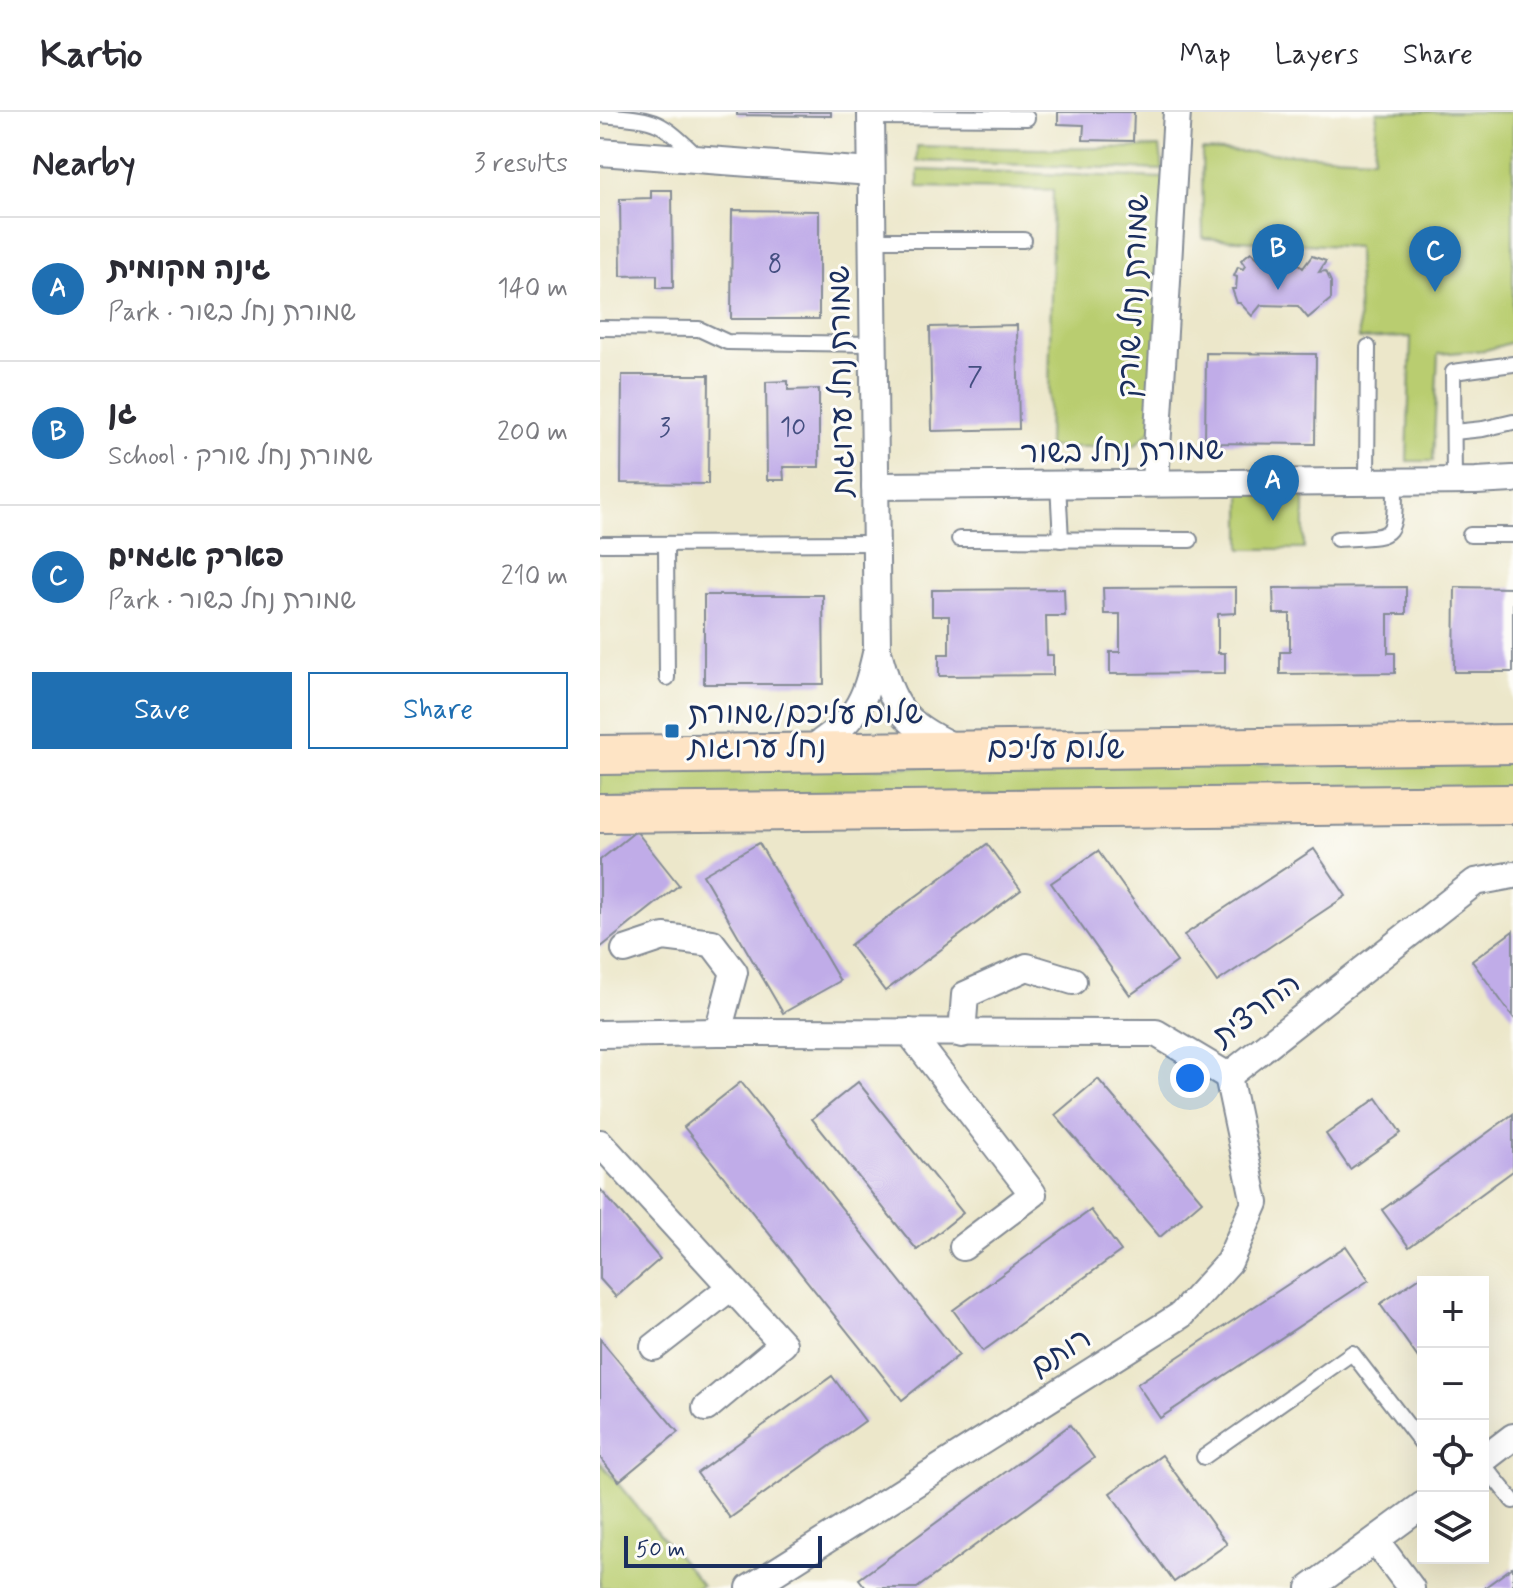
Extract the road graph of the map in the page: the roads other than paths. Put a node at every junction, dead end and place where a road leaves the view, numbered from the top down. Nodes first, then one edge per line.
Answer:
1 (1177, 112) edge
2 (600, 115) edge
3 (871, 115) edge
4 (1027, 118) dead end
5 (600, 152) edge
6 (701, 160) junction
7 (871, 172) junction
8 (871, 240) junction
9 (1024, 240) dead end
10 (600, 328) edge
11 (873, 344) junction
12 (1368, 347) dead end
13 (1513, 364) edge
14 (1513, 422) edge
15 (1454, 432) junction
16 (1513, 479) edge
17 (1454, 481) junction
18 (1367, 482) junction
19 (1395, 482) junction
20 (1155, 483) junction
21 (1058, 484) junction
22 (875, 486) junction
23 (1470, 535) dead end
24 (1513, 535) edge
25 (959, 539) dead end
26 (1337, 539) dead end
27 (1061, 540) junction
28 (1190, 540) dead end
29 (877, 543) junction
30 (602, 544) dead end
31 (666, 545) junction
32 (877, 649) junction
33 (667, 678) dead end
34 (1513, 744) edge
35 (959, 749) junction
36 (807, 752) junction
37 (600, 755) edge
38 (1513, 804) edge
39 (600, 813) edge
40 (1513, 875) edge
41 (625, 950) dead end
42 (1073, 981) dead end
43 (718, 1032) junction
44 (909, 1032) junction
45 (600, 1034) edge
46 (962, 1034) junction
47 (1228, 1076) junction
48 (600, 1143) edge
49 (963, 1247) dead end
50 (731, 1287) junction
51 (654, 1347) dead end
52 (706, 1408) dead end
53 (1417, 1437) edge
54 (1513, 1437) edge
55 (1204, 1457) dead end
56 (1489, 1457) edge
57 (1489, 1470) edge
58 (1513, 1501) edge
59 (1417, 1510) edge
60 (1376, 1541) junction
61 (750, 1588) edge
62 (1310, 1588) edge
63 (1411, 1588) edge

1 - 20 street, שמורת נחל שורק
2 - 6 lane
3 - 4 lane
3 - 7 street, שמורת נחל ערוגות
5 - 6 street
6 - 7 street
7 - 8 street, שמורת נחל ערוגות
8 - 9 lane
8 - 11 street, שמורת נחל ערוגות
10 - 11 lane
11 - 22 street, שמורת נחל ערוגות
12 - 18 lane
13 - 15 lane
14 - 15 lane
15 - 17 lane
16 - 17 street, שמורת נחל בשור
17 - 19 street, שמורת נחל בשור
18 - 19 street, שמורת נחל בשור
18 - 20 street, שמורת נחל בשור
19 - 26 lane
20 - 21 street, שמורת נחל בשור
21 - 22 street, שמורת נחל בשור
21 - 27 lane
22 - 29 street, שמורת נחל ערוגות
23 - 24 lane
25 - 27 lane
27 - 28 lane
29 - 31 lane
29 - 32 street, שמורת נחל ערוגות
30 - 31 lane
31 - 33 lane
32 - 35 street, שמורת נחל ערוגות
32 - 36 street, שמורת נחל ערוגות
34 - 35 main road, שלום עליכם
35 - 36 main road, שלום עליכם
36 - 37 main road, שלום עליכם
38 - 39 main road, שלום עליכם
40 - 47 street, החרצית
41 - 43 street
42 - 46 street
43 - 44 street, החרצית
43 - 45 street, החרצית
44 - 46 street, החרצית
44 - 49 street
46 - 47 street, החרצית
47 - 61 street, רותם
48 - 50 street
50 - 51 street
50 - 52 street
53 - 55 lane
54 - 56 street
57 - 58 lane
59 - 60 street
60 - 62 street
60 - 63 street

